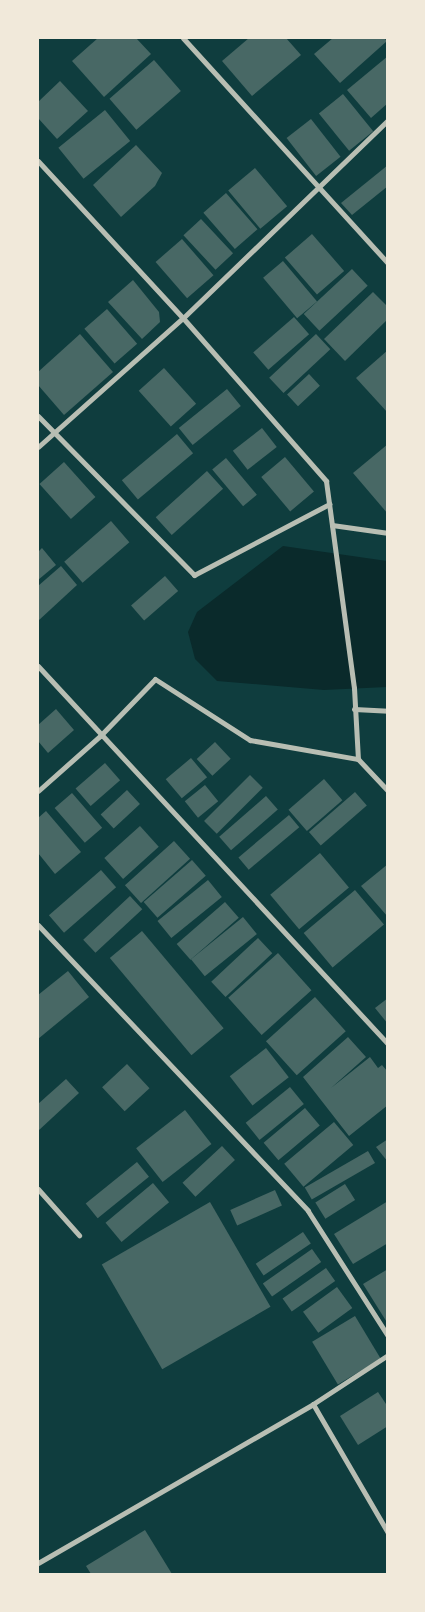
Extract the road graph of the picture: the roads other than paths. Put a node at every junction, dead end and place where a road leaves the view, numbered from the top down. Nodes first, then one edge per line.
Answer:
1 (183, 38) edge
2 (388, 120) edge
3 (38, 161) edge
4 (318, 185) junction
5 (388, 263) edge
6 (183, 318) junction
7 (38, 416) edge
8 (53, 433) junction
9 (38, 448) edge
10 (329, 504) junction
11 (332, 525) junction
12 (388, 533) edge
13 (38, 666) edge
14 (354, 709) junction
15 (388, 711) edge
16 (100, 736) junction
17 (358, 759) junction
18 (38, 791) edge
19 (388, 791) edge
20 (38, 925) edge
21 (388, 1044) edge
22 (38, 1189) edge
23 (79, 1235) dead end
24 (388, 1336) edge
25 (388, 1355) edge
26 (312, 1404) junction
27 (388, 1533) edge
28 (38, 1563) edge

1 - 4 street
2 - 4 street
3 - 6 street
4 - 5 street
4 - 6 street
6 - 8 street
6 - 10 street
7 - 8 street
8 - 9 street
8 - 10 street
10 - 11 street
11 - 12 street
11 - 14 street
13 - 16 street
14 - 15 street
14 - 17 street
16 - 17 street
16 - 18 street
16 - 21 street
17 - 19 street
20 - 24 street
22 - 23 street
25 - 26 street
26 - 27 street
26 - 28 street

